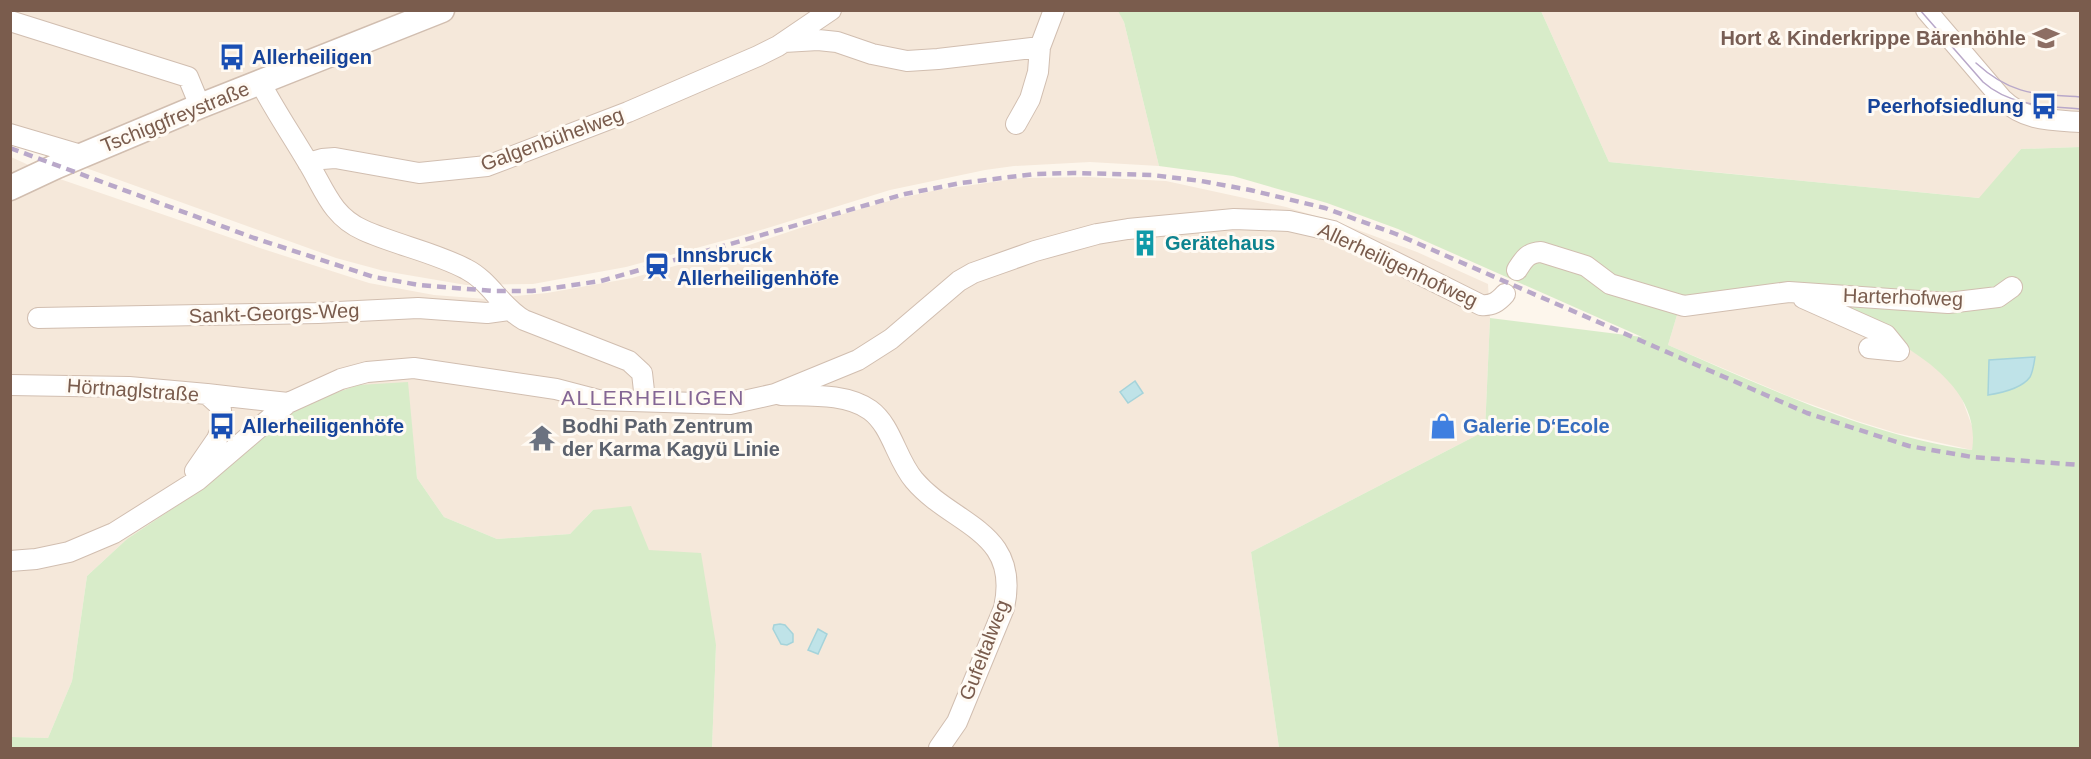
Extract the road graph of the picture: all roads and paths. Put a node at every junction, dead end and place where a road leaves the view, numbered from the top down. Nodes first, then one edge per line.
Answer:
1 (442, 10) edge
2 (831, 10) edge
3 (1054, 10) edge
4 (1926, 10) edge
5 (10, 21) edge
6 (784, 42) junction
7 (1040, 47) junction
8 (260, 82) junction
9 (200, 106) junction
10 (2080, 122) edge
11 (1016, 124) dead end
12 (10, 134) edge
13 (81, 155) junction
14 (308, 163) junction
15 (10, 188) edge
16 (1517, 270) dead end
17 (2012, 287) dead end
18 (1790, 292) junction
19 (1505, 294) dead end
20 (509, 310) junction
21 (38, 318) dead end
22 (1869, 348) dead end
23 (10, 385) edge
24 (556, 389) junction
25 (644, 391) junction
26 (207, 394) junction
27 (775, 394) junction
28 (288, 403) junction
29 (177, 494) junction
30 (10, 561) edge
31 (939, 748) edge

1 - 8 street, Tschiggfreystraße
2 - 6 street, Galgenbühelweg
3 - 7 street
4 - 10 street
5 - 9 street
6 - 7 street, Galgenbühelweg
6 - 14 street, Galgenbühelweg
7 - 11 street
8 - 9 street, Tschiggfreystraße
8 - 14 street
9 - 13 street, Tschiggfreystraße
12 - 13 street
13 - 15 street, Tschiggfreystraße
14 - 20 street
16 - 18 street, Harterhofweg
17 - 18 street, Harterhofweg
18 - 22 street, Harterhofweg
19 - 27 street, Allerheiligenhofweg
20 - 21 street, Sankt-Georgs-Weg
20 - 25 street
23 - 26 street, Hörtnaglstraße
24 - 25 street, Allerheiligenhofweg
24 - 27 street, Allerheiligenhofweg
24 - 28 street, Allerheiligenhofweg
25 - 27 street, Allerheiligenhofweg
26 - 28 street
26 - 29 street, Hörtnaglstraße
27 - 31 street, Gufeltalweg
28 - 29 street
29 - 30 street

